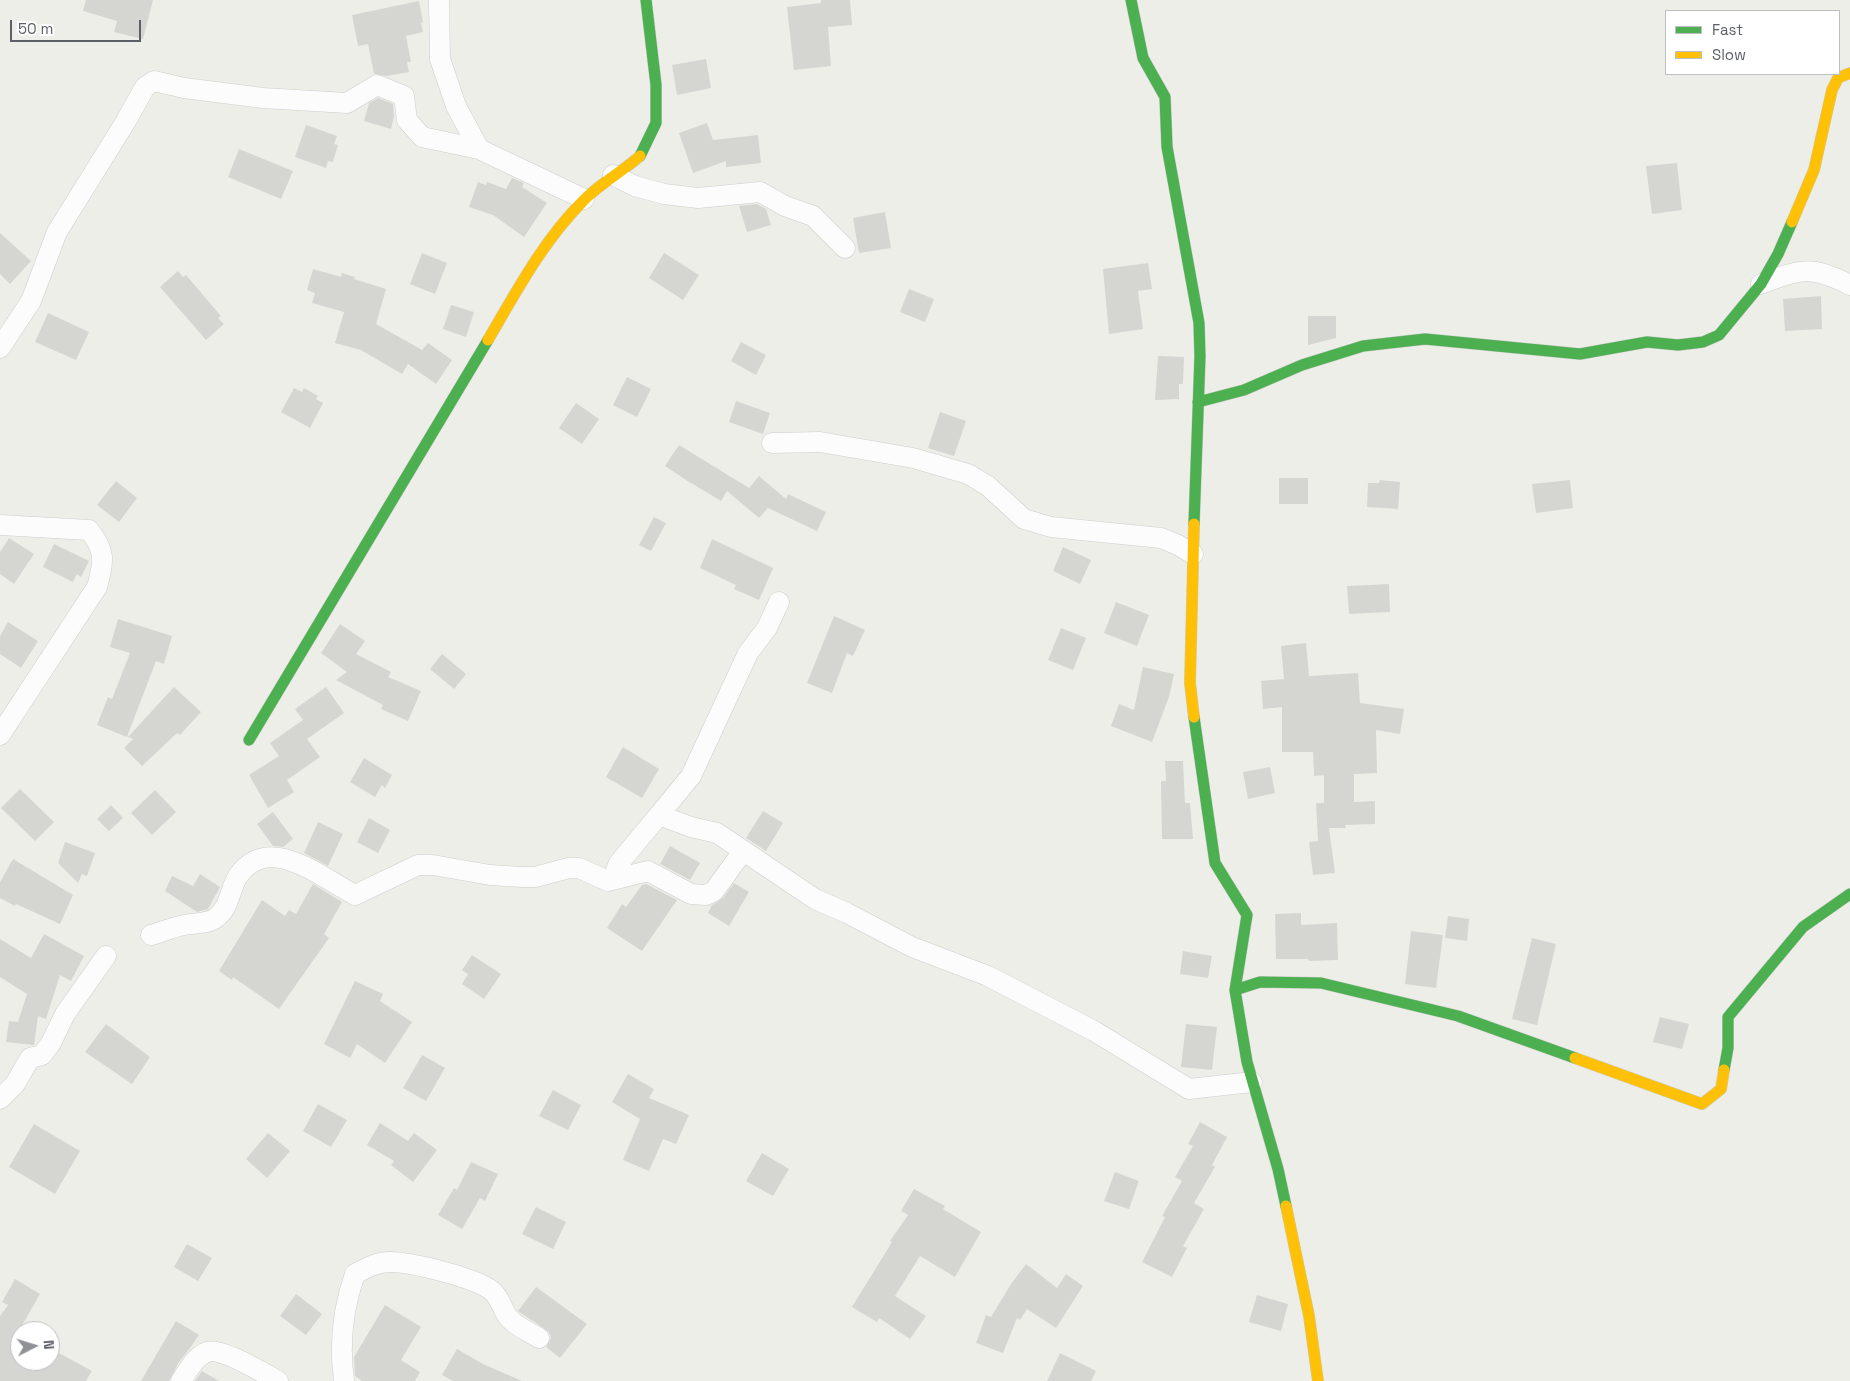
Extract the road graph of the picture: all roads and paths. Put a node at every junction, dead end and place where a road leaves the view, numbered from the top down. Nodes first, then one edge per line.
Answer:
1 (439, 0) edge
2 (646, 0) edge
3 (1131, 0) edge
4 (1850, 72) edge
5 (479, 149) junction
6 (613, 175) junction
7 (584, 199) junction
8 (845, 248) dead end
9 (1761, 284) junction
10 (1850, 285) edge
11 (0, 348) edge
12 (1198, 402) junction
13 (772, 443) dead end
14 (0, 525) edge
15 (1193, 554) junction
16 (779, 602) dead end
17 (0, 735) edge
18 (249, 740) dead end
19 (659, 815) junction
20 (744, 852) junction
21 (612, 880) junction
22 (1850, 894) edge
23 (151, 935) dead end
24 (106, 956) dead end
25 (1235, 990) junction
26 (1252, 1082) junction
27 (0, 1099) edge
28 (539, 1338) dead end
29 (181, 1381) edge
30 (278, 1381) edge
31 (344, 1381) edge
32 (1318, 1381) edge

1 - 5 street
2 - 6 street
3 - 12 street
4 - 9 street
5 - 7 street
5 - 11 street
6 - 7 street
6 - 8 street
7 - 18 street
9 - 10 street
9 - 12 street
12 - 15 street
13 - 15 street
14 - 17 street
15 - 25 street
16 - 19 street
19 - 20 street
19 - 21 street
20 - 21 street
20 - 26 street
21 - 23 street
22 - 25 street
24 - 27 street
25 - 26 street
26 - 32 street
28 - 31 street
29 - 30 street

